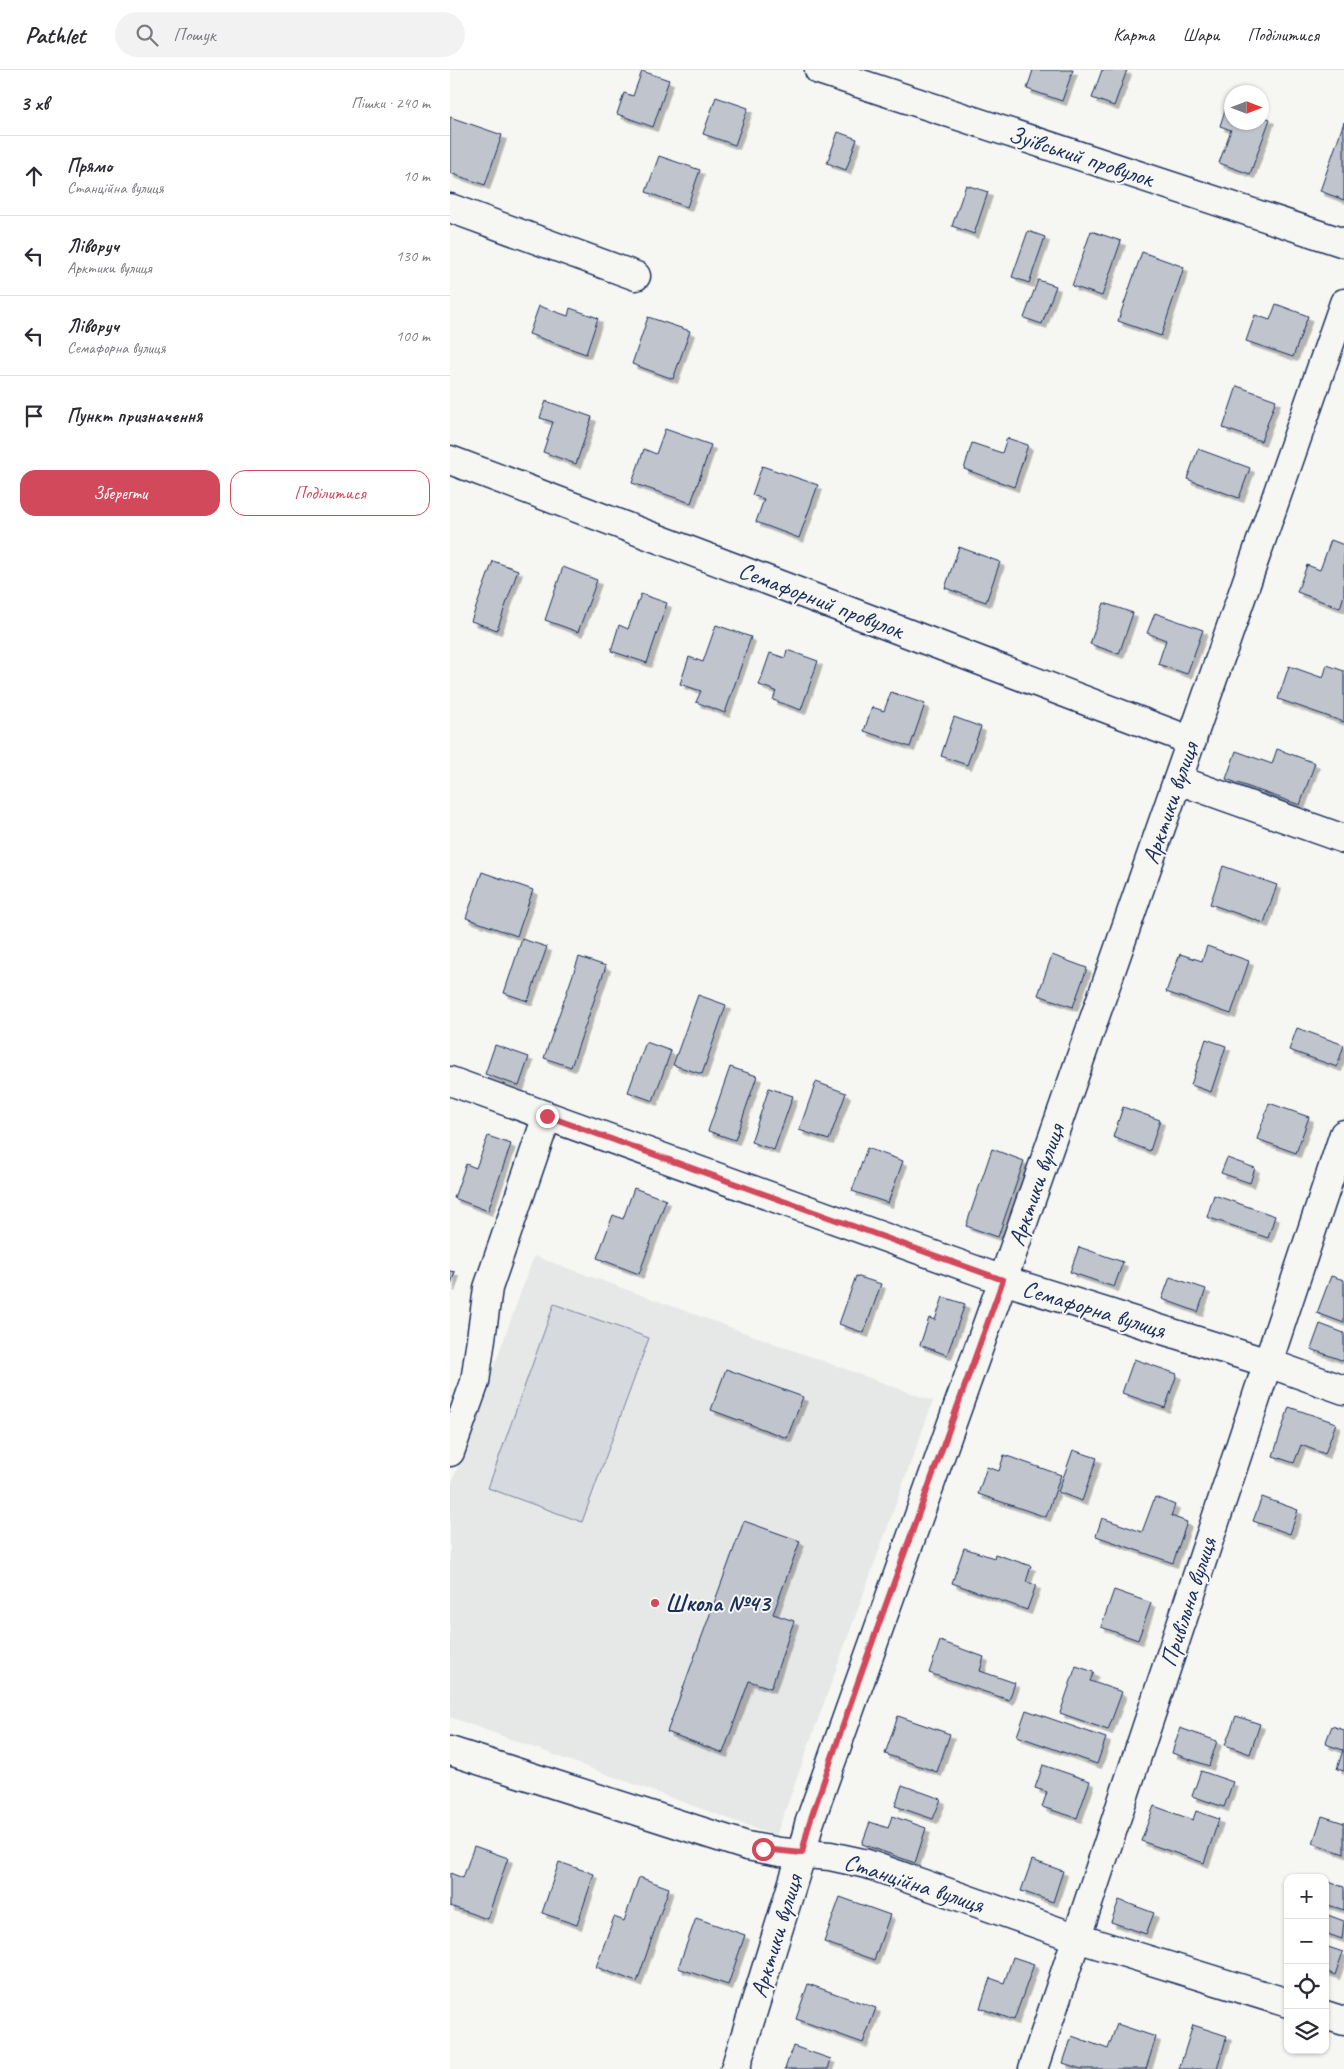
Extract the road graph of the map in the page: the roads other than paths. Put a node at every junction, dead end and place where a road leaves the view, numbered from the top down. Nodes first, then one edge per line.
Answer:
1 (819, 70) edge
2 (450, 208) edge
3 (1344, 243) edge
4 (636, 276) dead end
5 (1344, 303) edge
6 (450, 460) edge
7 (1192, 740) junction
8 (1178, 780) junction
9 (1344, 839) edge
10 (450, 1081) edge
11 (547, 1116) junction
12 (1344, 1134) edge
13 (1003, 1280) junction
14 (1268, 1364) junction
15 (1344, 1390) edge
16 (450, 1452) edge
17 (450, 1751) edge
18 (802, 1853) junction
19 (1077, 1938) junction
20 (1284, 2002) edge
21 (1329, 2016) edge
22 (1344, 2021) edge
23 (735, 2069) edge
24 (1033, 2069) edge

1 - 3 street, Зуївський провулок
2 - 4 street
5 - 7 street, Арктики вулиця
6 - 7 street, Семафорний провулок
7 - 8 street, Арктики вулиця
8 - 9 street
8 - 13 street, Арктики вулиця
10 - 11 street, Семафорна вулиця
11 - 13 street, Семафорна вулиця
11 - 16 street
12 - 14 street, Привільна вулиця
13 - 14 street, Семафорна вулиця
13 - 18 street, Арктики вулиця
14 - 15 street, Семафорна вулиця
14 - 19 street, Привільна вулиця
17 - 18 street, Станційна вулиця
18 - 19 street, Станційна вулиця
18 - 23 street, Арктики вулиця
19 - 20 street, Станційна вулиця
19 - 24 street, Привільна вулиця
21 - 22 street

